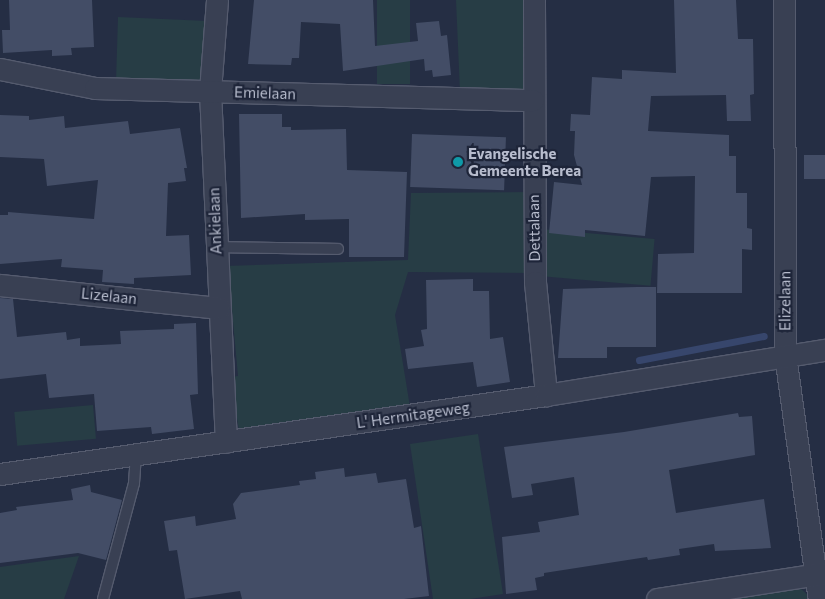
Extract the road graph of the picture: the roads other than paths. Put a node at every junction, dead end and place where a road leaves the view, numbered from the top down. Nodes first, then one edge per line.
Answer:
1 (217, 0) edge
2 (534, 0) edge
3 (784, 0) edge
4 (0, 69) edge
5 (210, 91) junction
6 (532, 100) junction
7 (216, 248) junction
8 (338, 249) dead end
9 (0, 285) edge
10 (218, 308) junction
11 (825, 350) edge
12 (785, 355) junction
13 (546, 395) junction
14 (226, 442) junction
15 (136, 455) junction
16 (0, 474) edge
17 (820, 574) edge
18 (103, 599) edge
19 (656, 599) edge
20 (819, 599) edge

1 - 5 street, Ankielaan
2 - 6 street, Dettalaan
3 - 12 street, Elizelaan
4 - 5 street, Emielaan
5 - 6 street, Emielaan
5 - 7 street, Ankielaan
6 - 13 street, Dettalaan
7 - 8 lane
7 - 10 street, Ankielaan
9 - 10 street, Lizelaan
10 - 14 street, Ankielaan
11 - 12 street, L' Hermitageweg
12 - 13 street, L' Hermitageweg
12 - 17 street, Elizelaan
13 - 14 street, L' Hermitageweg
14 - 15 street, L' Hermitageweg
15 - 16 street, L' Hermitageweg
15 - 18 lane
17 - 19 street
17 - 20 street, Elizelaan

